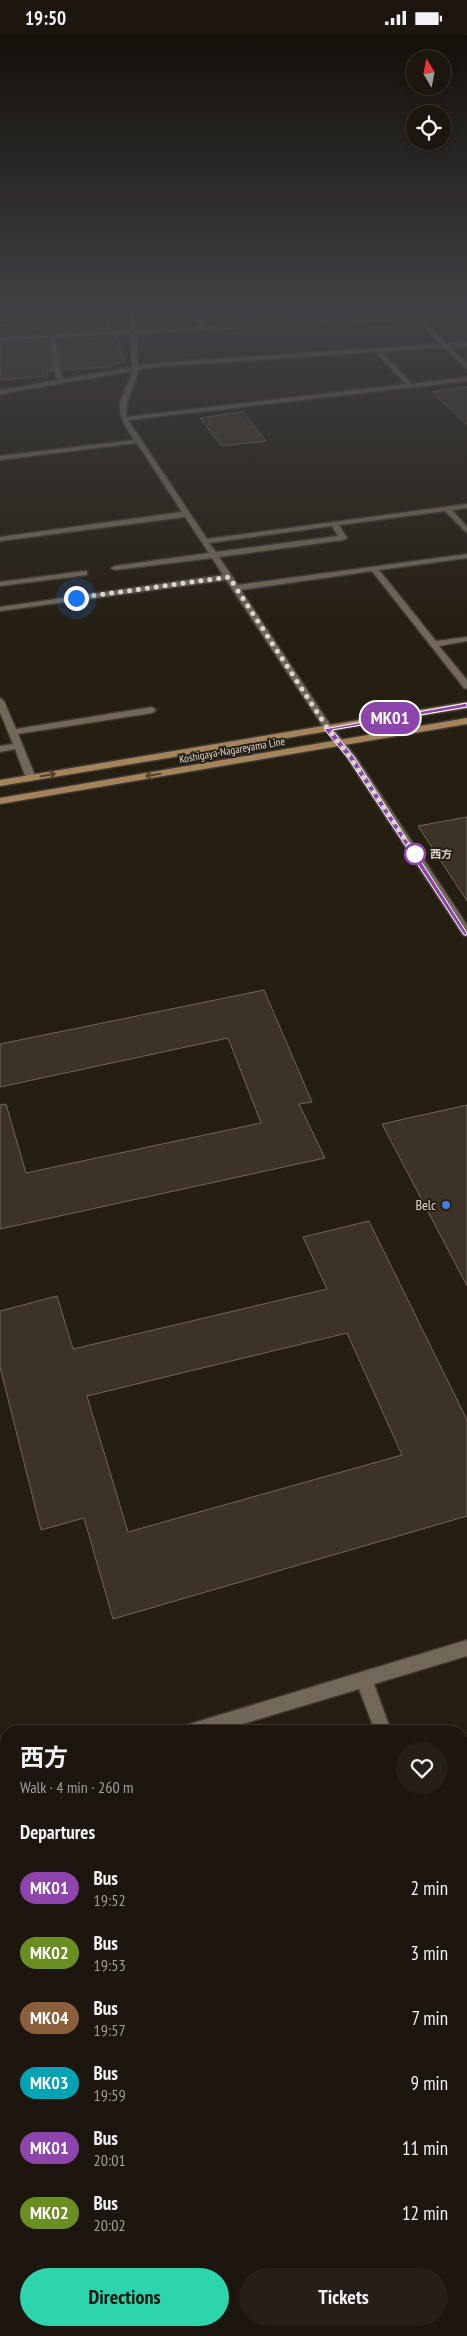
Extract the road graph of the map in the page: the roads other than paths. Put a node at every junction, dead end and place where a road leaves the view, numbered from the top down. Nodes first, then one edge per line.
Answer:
1 (146, 416) edge
2 (124, 419) joint
3 (139, 441) junction
4 (0, 458) edge
5 (467, 505) edge
6 (446, 508) junction
7 (187, 514) junction
8 (334, 523) junction
9 (467, 531) edge
10 (0, 539) edge
11 (206, 541) junction
12 (216, 555) junction
13 (467, 556) edge
14 (115, 568) dead end
15 (374, 569) junction
16 (84, 573) dead end
17 (229, 577) junction
18 (0, 585) edge
19 (236, 588) junction
20 (0, 609) edge
21 (467, 639) edge
22 (434, 644) junction
23 (467, 686) edge
24 (0, 701) edge
25 (467, 705) edge
26 (152, 710) dead end
27 (467, 721) edge
28 (7, 728) edge
29 (328, 729) junction
30 (338, 742) junction
31 (18, 746) junction
32 (0, 749) edge
33 (31, 778) junction
34 (0, 783) edge
35 (0, 801) edge
36 (467, 933) edge
37 (467, 1648) edge
38 (364, 1679) junction
39 (213, 1725) edge
40 (381, 1725) edge

1 - 2 street
2 - 3 street
3 - 4 street
3 - 7 street
5 - 6 street
6 - 8 street
6 - 9 street
7 - 10 street
7 - 11 street
8 - 11 street
8 - 12 street
11 - 12 street
12 - 14 street
12 - 17 street
13 - 15 street
15 - 19 street
15 - 22 street
16 - 18 street
17 - 19 street
17 - 20 street
19 - 29 street
21 - 22 street
22 - 23 street
24 - 28 street
25 - 29 main road, Koshigaya-Nagareyama Line
26 - 28 street
27 - 30 main road, Koshigaya-Nagareyama Line
28 - 31 street
29 - 30 street
33 -> 29 main road, Koshigaya-Nagareyama Line
30 -> 35 main road, Koshigaya-Nagareyama Line
30 - 36 street
31 - 32 street
31 - 33 street
33 - 34 main road, Koshigaya-Nagareyama Line
37 - 38 street
38 - 39 street
38 - 40 street

